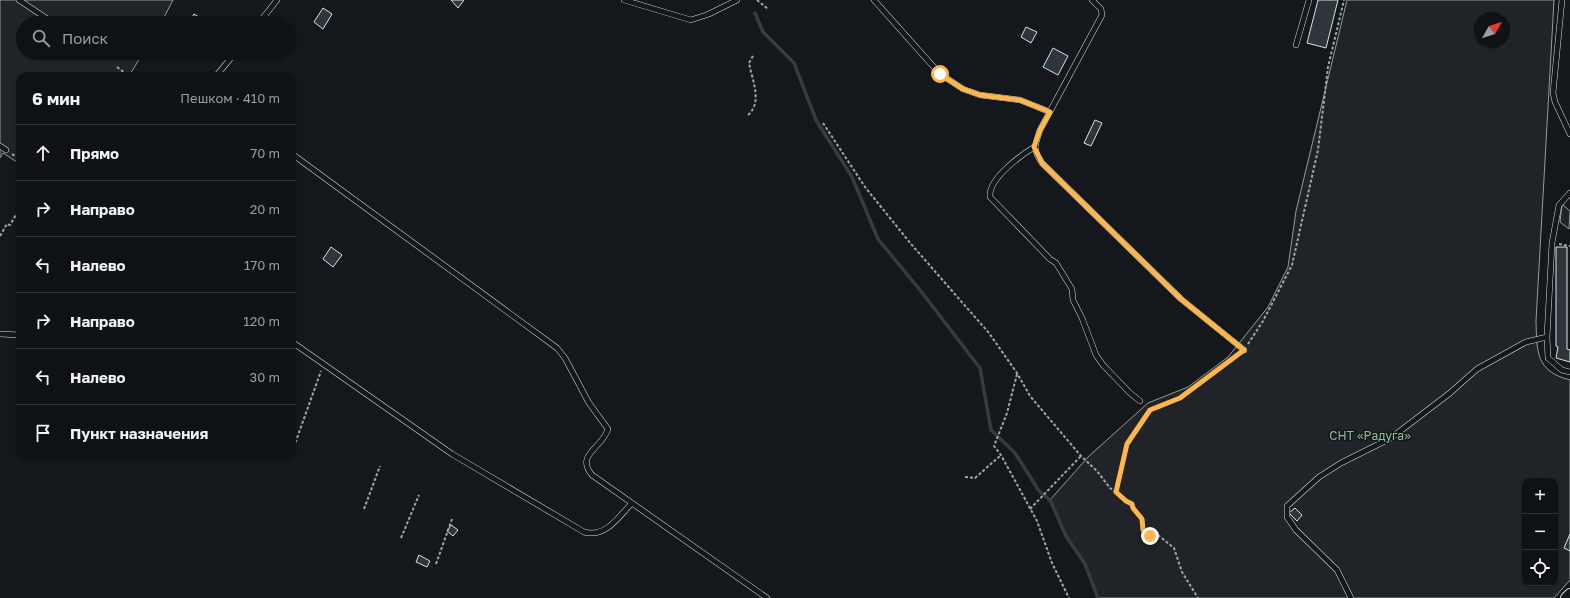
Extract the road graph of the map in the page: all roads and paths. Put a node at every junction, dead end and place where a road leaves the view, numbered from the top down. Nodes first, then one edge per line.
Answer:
1 (19, 0) edge
2 (277, 0) edge
3 (624, 0) edge
4 (737, 0) edge
5 (874, 0) edge
6 (1092, 0) edge
7 (1309, 0) edge
8 (1344, 0) edge
9 (1562, 0) edge
10 (759, 1) edge
11 (768, 9) dead end
12 (43, 16) edge
13 (264, 16) edge
14 (1296, 45) dead end
15 (754, 54) dead end
16 (229, 60) edge
17 (117, 67) dead end
18 (123, 72) edge
19 (219, 72) edge
20 (1050, 112) junction
21 (748, 116) dead end
22 (822, 123) dead end
23 (1570, 134) edge
24 (0, 146) edge
25 (1034, 147) junction
26 (6, 150) dead end
27 (296, 157) edge
28 (1570, 193) edge
29 (16, 215) edge
30 (0, 236) edge
31 (0, 334) edge
32 (16, 335) edge
33 (1547, 337) junction
34 (296, 345) edge
35 (1244, 350) junction
36 (323, 364) junction
37 (1570, 372) edge
38 (1017, 373) junction
39 (1140, 401) dead end
40 (296, 441) edge
41 (1001, 455) junction
42 (1080, 456) junction
43 (380, 466) dead end
44 (965, 477) dead end
45 (1116, 492) junction
46 (419, 495) dead end
47 (631, 504) junction
48 (364, 509) dead end
49 (1030, 509) junction
50 (452, 519) dead end
51 (401, 538) dead end
52 (436, 564) dead end
53 (1570, 594) edge
54 (767, 598) edge
55 (1069, 598) edge
56 (1198, 598) edge
57 (1351, 598) edge
58 (1566, 598) edge

1 - 12 lane
2 - 13 lane
3 - 4 lane
5 - 20 lane
6 - 20 lane
7 - 14 lane
8 - 35 path
9 - 23 lane
10 - 11 path
15 - 21 path
16 - 19 lane
17 - 18 path
20 - 25 lane
22 - 38 path
24 - 26 lane
25 - 35 lane
25 - 39 lane
27 - 47 lane
28 - 33 lane
29 - 30 path
31 - 32 lane
33 - 37 lane
33 - 57 lane
34 - 36 lane
35 - 45 path
36 - 40 path
36 - 47 lane
38 - 41 path
38 - 42 path
41 - 44 path
41 - 49 path
42 - 45 path
42 - 49 path
43 - 48 path
45 - 56 path
46 - 51 path
47 - 54 lane
49 - 55 path
50 - 52 path
53 - 58 street

